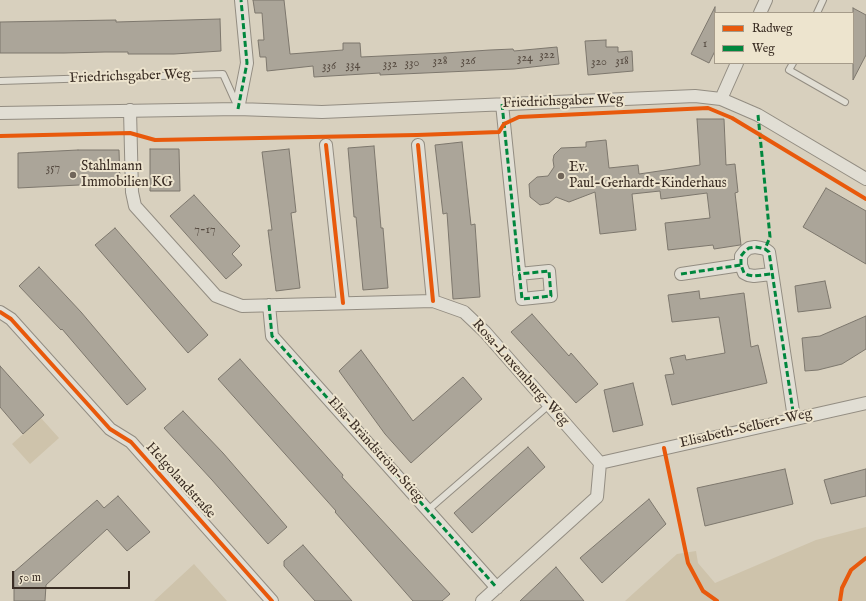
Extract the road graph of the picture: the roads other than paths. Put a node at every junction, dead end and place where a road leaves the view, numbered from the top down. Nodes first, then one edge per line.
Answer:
1 (240, 0) edge
2 (766, 0) edge
3 (823, 0) edge
4 (760, 12) edge
5 (817, 12) edge
6 (737, 64) edge
7 (792, 64) edge
8 (0, 81) edge
9 (721, 99) junction
10 (845, 102) dead end
11 (502, 104) junction
12 (238, 109) junction
13 (130, 110) junction
14 (0, 114) edge
15 (326, 145) dead end
16 (418, 146) dead end
17 (866, 179) edge
18 (740, 265) junction
19 (519, 274) dead end
20 (681, 274) dead end
21 (771, 274) junction
22 (433, 301) junction
23 (342, 303) junction
24 (269, 305) junction
25 (0, 312) edge
26 (866, 403) edge
27 (549, 405) junction
28 (794, 418) junction
29 (600, 463) junction
30 (428, 510) junction
31 (497, 588) junction
32 (272, 601) edge
33 (482, 601) edge

1 - 12 street
2 - 4 street
3 - 5 lane
6 - 9 street
7 - 10 lane
8 - 12 lane, Friedrichsgaber Weg
9 - 11 street, Friedrichsgaber Weg
9 - 17 street, Friedrichsgaber Weg
11 - 12 street, Friedrichsgaber Weg
11 - 19 street
12 - 13 street, Friedrichsgaber Weg
13 - 14 street, Friedrichsgaber Weg
13 - 24 street, Rosa-Luxemburg-Weg
15 - 23 street
16 - 22 street
18 - 20 street
18 - 21 street
18 - 21 street
21 - 28 street
22 - 23 street, Rosa-Luxemburg-Weg
22 - 27 street, Rosa-Luxemburg-Weg
23 - 24 street, Rosa-Luxemburg-Weg
24 - 30 street, Elsa-Brändström-Stieg
25 - 32 street, Helgolandstraße
26 - 28 street, Elisabeth-Selbert-Weg
27 - 29 street, Rosa-Luxemburg-Weg
27 - 30 lane
28 - 29 street, Elisabeth-Selbert-Weg
29 - 31 street
30 - 31 street, Elsa-Brändström-Stieg
31 - 33 street

